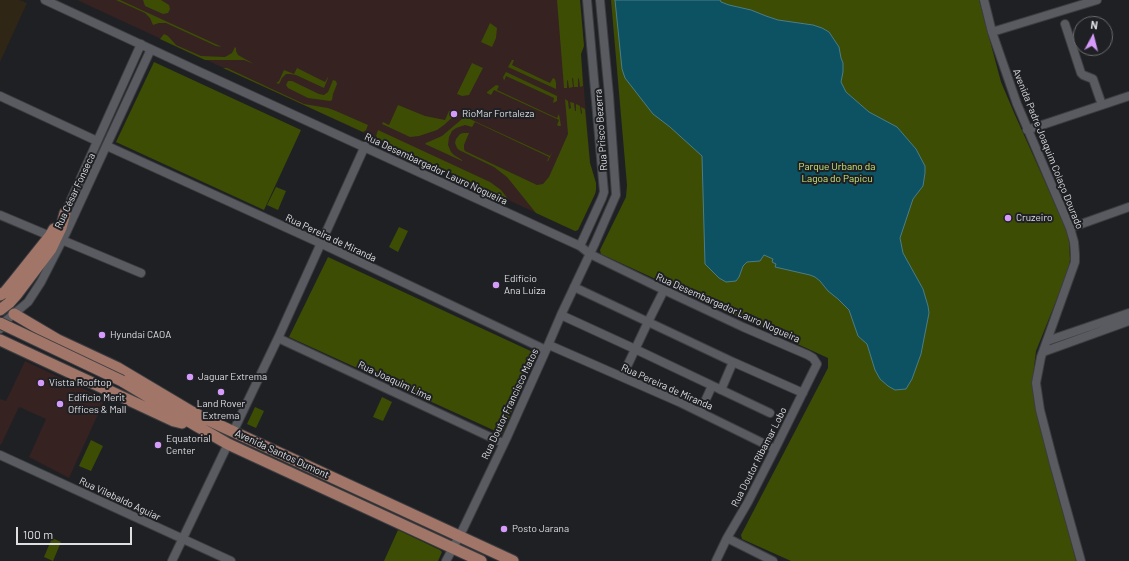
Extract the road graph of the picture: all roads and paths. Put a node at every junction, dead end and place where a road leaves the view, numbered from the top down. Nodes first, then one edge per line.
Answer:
1 (46, 0) edge
2 (587, 0) edge
3 (600, 0) edge
4 (984, 0) edge
5 (1097, 0) edge
6 (1065, 24) dead end
7 (992, 32) junction
8 (141, 44) junction
9 (151, 49) junction
10 (0, 96) edge
11 (1129, 96) edge
12 (1102, 105) junction
13 (1027, 130) junction
14 (97, 141) junction
15 (107, 146) junction
16 (365, 146) junction
17 (1129, 208) edge
18 (66, 213) junction
19 (0, 214) edge
20 (1070, 228) junction
21 (50, 236) junction
22 (62, 240) junction
23 (320, 243) junction
24 (580, 246) junction
25 (590, 254) junction
26 (141, 273) dead end
27 (574, 287) junction
28 (664, 290) junction
29 (0, 295) edge
30 (0, 310) edge
31 (1129, 313) edge
32 (14, 314) junction
33 (561, 315) junction
34 (648, 322) junction
35 (1129, 322) edge
36 (0, 323) edge
37 (0, 329) edge
38 (278, 338) junction
39 (1047, 341) junction
40 (1, 344) edge
41 (547, 347) junction
42 (636, 348) junction
43 (1043, 352) junction
44 (816, 361) joint
45 (733, 362) junction
46 (622, 377) junction
47 (712, 386) junction
48 (721, 390) junction
49 (803, 393) junction
50 (700, 412) junction
51 (770, 413) dead end
52 (195, 425) junction
53 (233, 432) junction
54 (503, 443) junction
55 (228, 444) junction
56 (775, 449) junction
57 (0, 455) edge
58 (351, 486) junction
59 (346, 498) junction
60 (459, 536) junction
61 (727, 538) junction
62 (182, 539) junction
63 (452, 548) junction
64 (172, 561) edge
65 (231, 561) edge
66 (446, 561) edge
67 (480, 561) edge
68 (513, 561) edge
69 (716, 561) edge
70 (773, 561) edge
71 (1081, 561) edge

1 - 8 street, Rua Desembargador Lauro Nogueira
2 - 24 street, Rua Prisco Bezerra
3 - 25 street, Rua Prisco Bezerra
4 - 7 street, Avenida Padre Joaquim Colaço Dourado
5 - 7 street
6 - 12 street
7 - 13 street, Avenida Padre Joaquim Colaço Dourado
8 - 9 street, Rua Desembargador Lauro Nogueira
8 - 14 street, Rua César Fonseca
9 - 15 street, Rua César Fonseca
9 - 16 street, Rua Desembargador Lauro Nogueira
10 - 14 street
11 - 12 street
12 - 13 street
13 - 20 street, Avenida Padre Joaquim Colaço Dourado
14 - 18 street, Rua César Fonseca
15 - 22 street, Rua César Fonseca
15 - 23 street, Rua Pereira de Miranda
16 - 23 street
16 - 24 street, Rua Desembargador Lauro Nogueira
17 - 20 street
18 - 21 main road
18 - 30 main road
19 - 21 street
20 - 39 street, Avenida Padre Joaquim Colaço Dourado
21 - 29 main road
22 - 26 street
22 - 32 street, Rua César Fonseca
23 - 38 street
23 - 41 street, Rua Pereira de Miranda
24 - 25 street, Rua Desembargador Lauro Nogueira
25 - 27 street, Rua Doutor Francisco Matos
25 - 28 street, Rua Desembargador Lauro Nogueira
27 - 33 street, Rua Doutor Francisco Matos
27 - 34 street
28 - 34 street
28 - 44 street, Rua Desembargador Lauro Nogueira
31 - 39 street
32 - 37 street, Rua César Fonseca
32 - 53 main road, Avenida Santos Dumont
33 - 41 street, Rua Doutor Francisco Matos
33 - 42 street
34 - 42 street
34 - 45 street
35 - 43 street
36 - 52 main road, Avenida Santos Dumont, bridge
38 - 53 street
38 - 54 street, Rua Joaquim Lima
39 - 43 street, Avenida Padre Joaquim Colaço Dourado
40 - 52 main road
41 - 46 street, Rua Pereira de Miranda
41 - 54 street, Rua Doutor Francisco Matos
42 - 46 street
42 - 47 street
43 - 71 street, Avenida Padre Joaquim Colaço Dourado
44 - 49 street, Rua Doutor Ribamar Lobo
45 - 48 street
45 - 49 street
46 - 50 street, Rua Pereira de Miranda
47 - 48 street
47 - 50 street
48 - 51 street
49 - 56 street, Rua Doutor Ribamar Lobo
50 - 56 street, Rua Pereira de Miranda
52 - 55 main road, Avenida Santos Dumont
53 - 58 main road, Avenida Santos Dumont
54 - 60 street, Rua Doutor Francisco Matos
55 - 59 main road, Avenida Santos Dumont
55 - 62 street
56 - 61 street, Rua Doutor Ribamar Lobo
57 - 62 street, Rua Vilebaldo Aguiar
58 - 59 main road
58 - 60 main road, Avenida Santos Dumont
59 - 63 main road, Avenida Santos Dumont
60 - 63 street, Rua Doutor Francisco Matos
60 - 68 main road, Avenida Santos Dumont
61 - 69 street, Rua Doutor Ribamar Lobo
61 - 70 street
62 - 64 street
62 - 65 street, Rua Vilebaldo Aguiar
63 - 66 street, Rua Doutor Francisco Matos
63 - 67 main road, Avenida Santos Dumont

